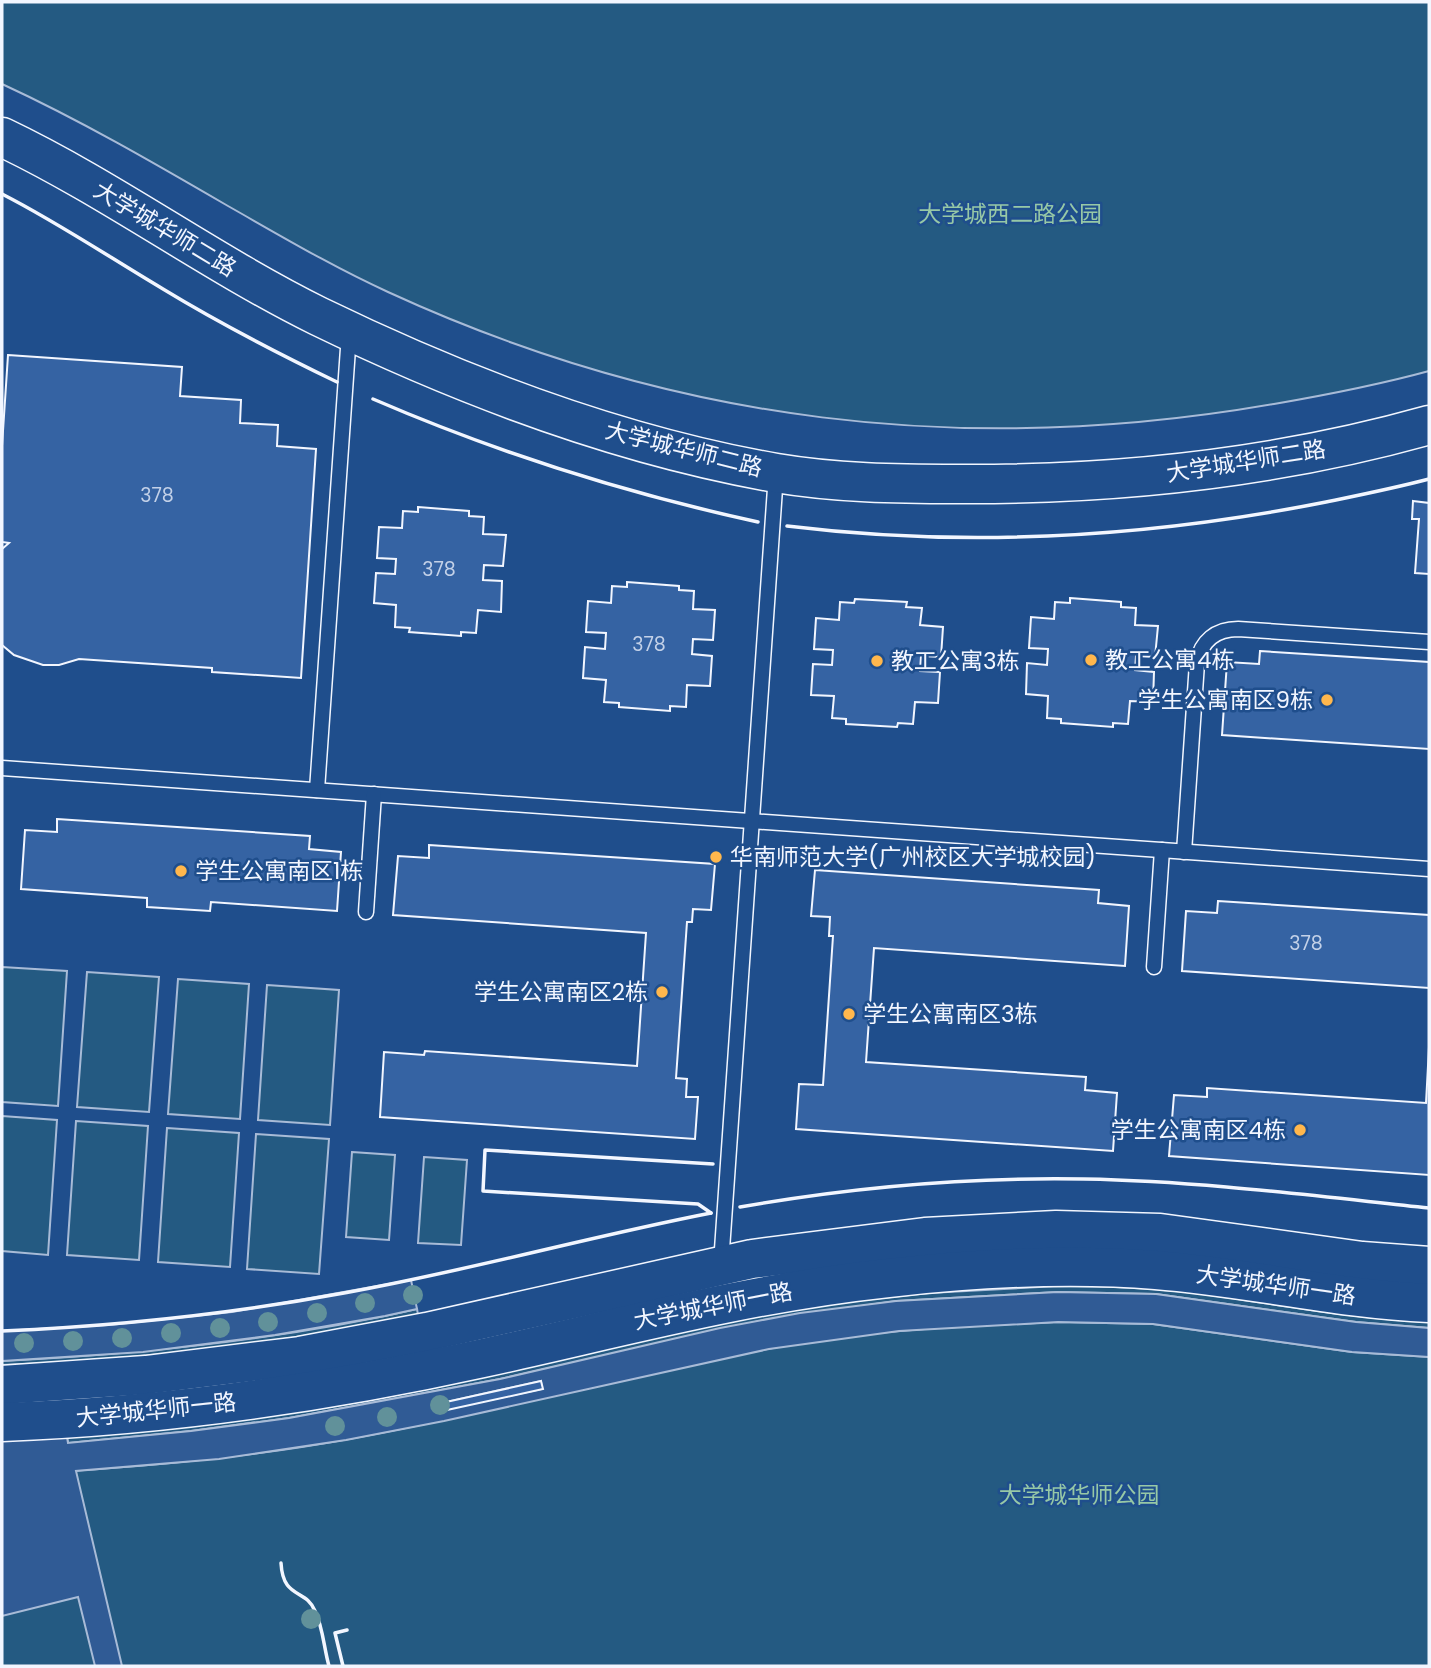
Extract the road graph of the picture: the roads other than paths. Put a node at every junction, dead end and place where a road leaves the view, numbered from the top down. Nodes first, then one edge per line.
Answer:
1 (2, 137) edge
2 (350, 331) junction
3 (1429, 425) edge
4 (776, 473) junction
5 (1429, 642) edge
6 (2, 768) edge
7 (317, 790) junction
8 (374, 794) junction
9 (752, 821) junction
10 (1162, 850) junction
11 (1184, 852) junction
12 (1429, 869) edge
13 (366, 912) dead end
14 (1154, 967) dead end
15 (720, 1265) junction
16 (1429, 1266) edge
17 (1429, 1303) edge
18 (2, 1385) edge
19 (2, 1422) edge

1 - 2 street, 大学城华师二路
2 - 4 street, 大学城华师二路
2 - 7 lane
3 - 4 street, 大学城华师二路
4 - 9 lane
5 - 11 lane
6 - 7 lane
7 - 8 lane
8 - 9 lane
8 - 13 lane
9 - 10 lane
9 - 15 lane
10 - 11 lane
10 - 14 lane
11 - 12 lane
15 - 16 street, 大学城华师一路
15 - 18 street, 大学城华师一路
17 - 19 street, 大学城华师一路

